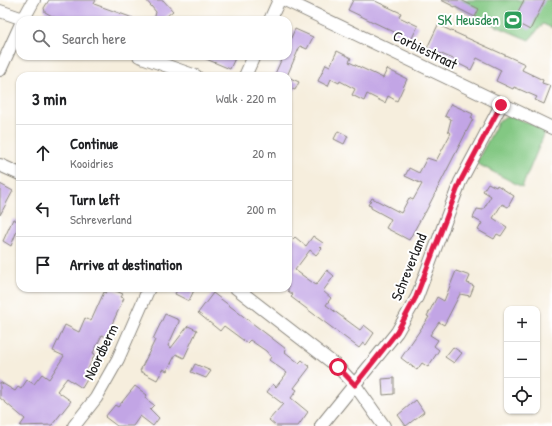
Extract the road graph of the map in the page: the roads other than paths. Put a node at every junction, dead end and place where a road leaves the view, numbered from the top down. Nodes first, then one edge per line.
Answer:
1 (34, 0) edge
2 (279, 0) edge
3 (285, 0) edge
4 (0, 11) edge
5 (26, 16) edge
6 (272, 16) edge
7 (16, 18) edge
8 (16, 36) edge
9 (150, 60) edge
10 (252, 60) edge
11 (0, 70) edge
12 (185, 72) edge
13 (247, 72) edge
14 (501, 105) junction
15 (552, 128) edge
16 (0, 165) edge
17 (16, 172) edge
18 (147, 292) edge
19 (241, 292) edge
20 (355, 385) junction
21 (74, 426) edge
22 (321, 426) edge
23 (384, 426) edge

1 - 5 street
2 - 6 street
3 - 14 street, Corbiestraat
4 - 7 street
8 - 11 street
9 - 12 street
10 - 13 street
14 - 15 street, Corbiestraat
14 - 20 street, Schreverland
16 - 17 street
18 - 21 street, Noordberm
19 - 20 street
20 - 22 street, Schreverland
20 - 23 street

